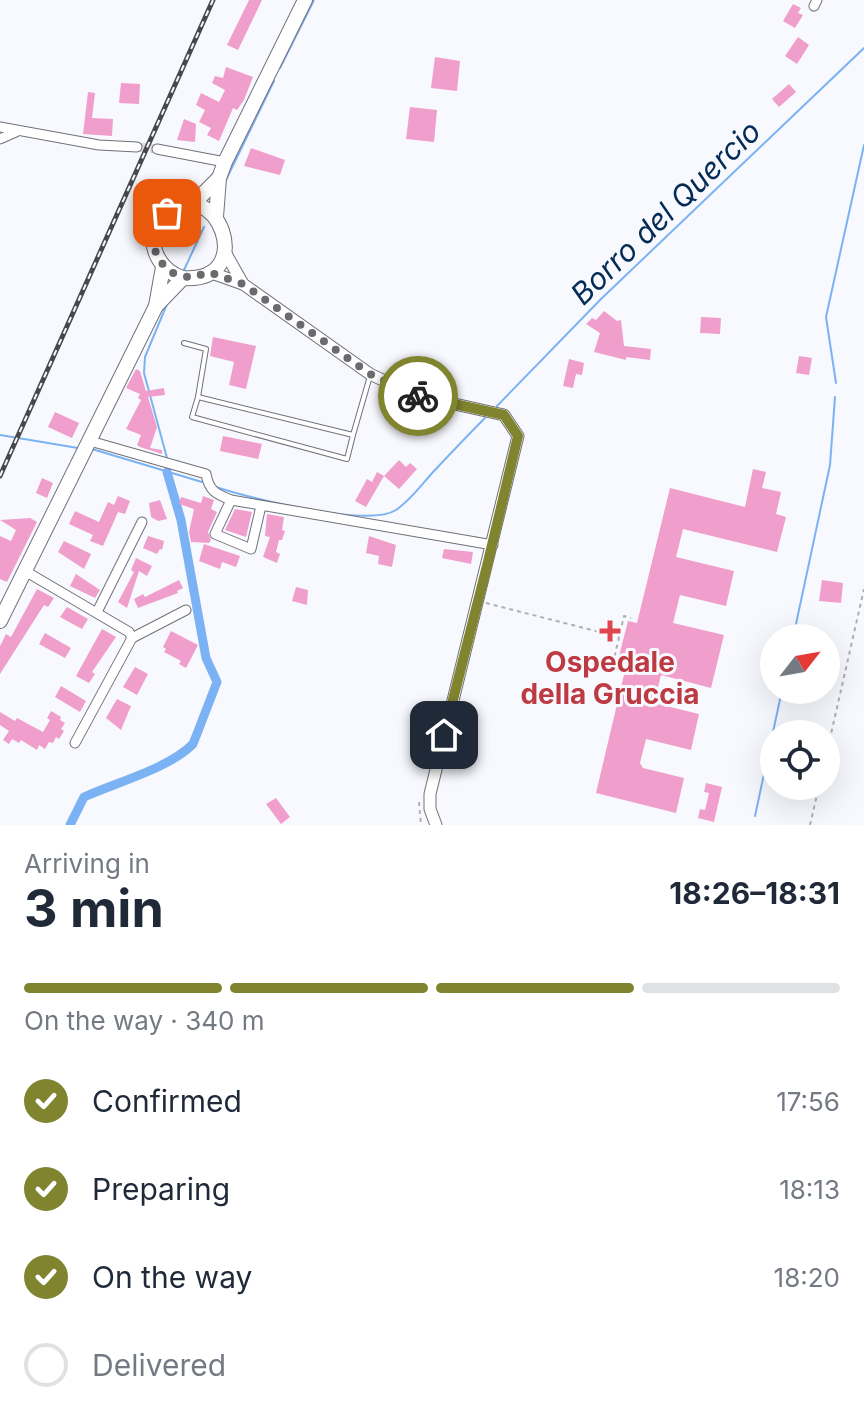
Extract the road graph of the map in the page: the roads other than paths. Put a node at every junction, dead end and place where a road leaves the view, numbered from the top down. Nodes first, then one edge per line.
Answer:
1 (305, 0) edge
2 (0, 127) edge
3 (19, 130) junction
4 (0, 139) edge
5 (137, 147) tunnel mouth
6 (157, 149) tunnel mouth
7 (225, 162) junction
8 (219, 178) junction
9 (192, 205) junction
10 (216, 217) junction
11 (225, 252) junction
12 (163, 267) junction
13 (209, 272) junction
14 (183, 278) junction
15 (243, 284) junction
16 (156, 306) junction
17 (184, 343) dead end
18 (370, 374) junction
19 (198, 397) junction
20 (353, 435) junction
21 (90, 441) junction
22 (231, 500) junction
23 (261, 506) junction
24 (142, 522) dead end
25 (493, 545) junction
26 (25, 571) junction
27 (186, 610) dead end
28 (97, 612) junction
29 (0, 621) edge
30 (132, 638) junction
31 (75, 743) dead end
32 (436, 824) edge

1 - 7 main road
2 - 3 street
3 - 4 street
3 - 5 street
6 - 7 street
7 - 8 main road
8 - 9 main road
8 - 10 main road
9 - 10 main road
9 - 12 main road
10 - 11 main road
11 - 13 main road
11 - 15 street
12 - 14 main road
12 - 16 main road
13 - 14 main road
13 - 15 street
14 - 16 main road
15 - 18 street
16 - 21 main road
17 - 19 lane
18 - 20 lane
18 - 25 street
19 - 20 lane
19 - 20 lane
21 - 22 street
21 - 26 main road
22 - 23 street
22 - 23 street
23 - 25 street
24 - 28 street
25 - 32 street
26 - 28 street
26 - 29 main road
27 - 30 street
28 - 30 street
30 - 31 street

